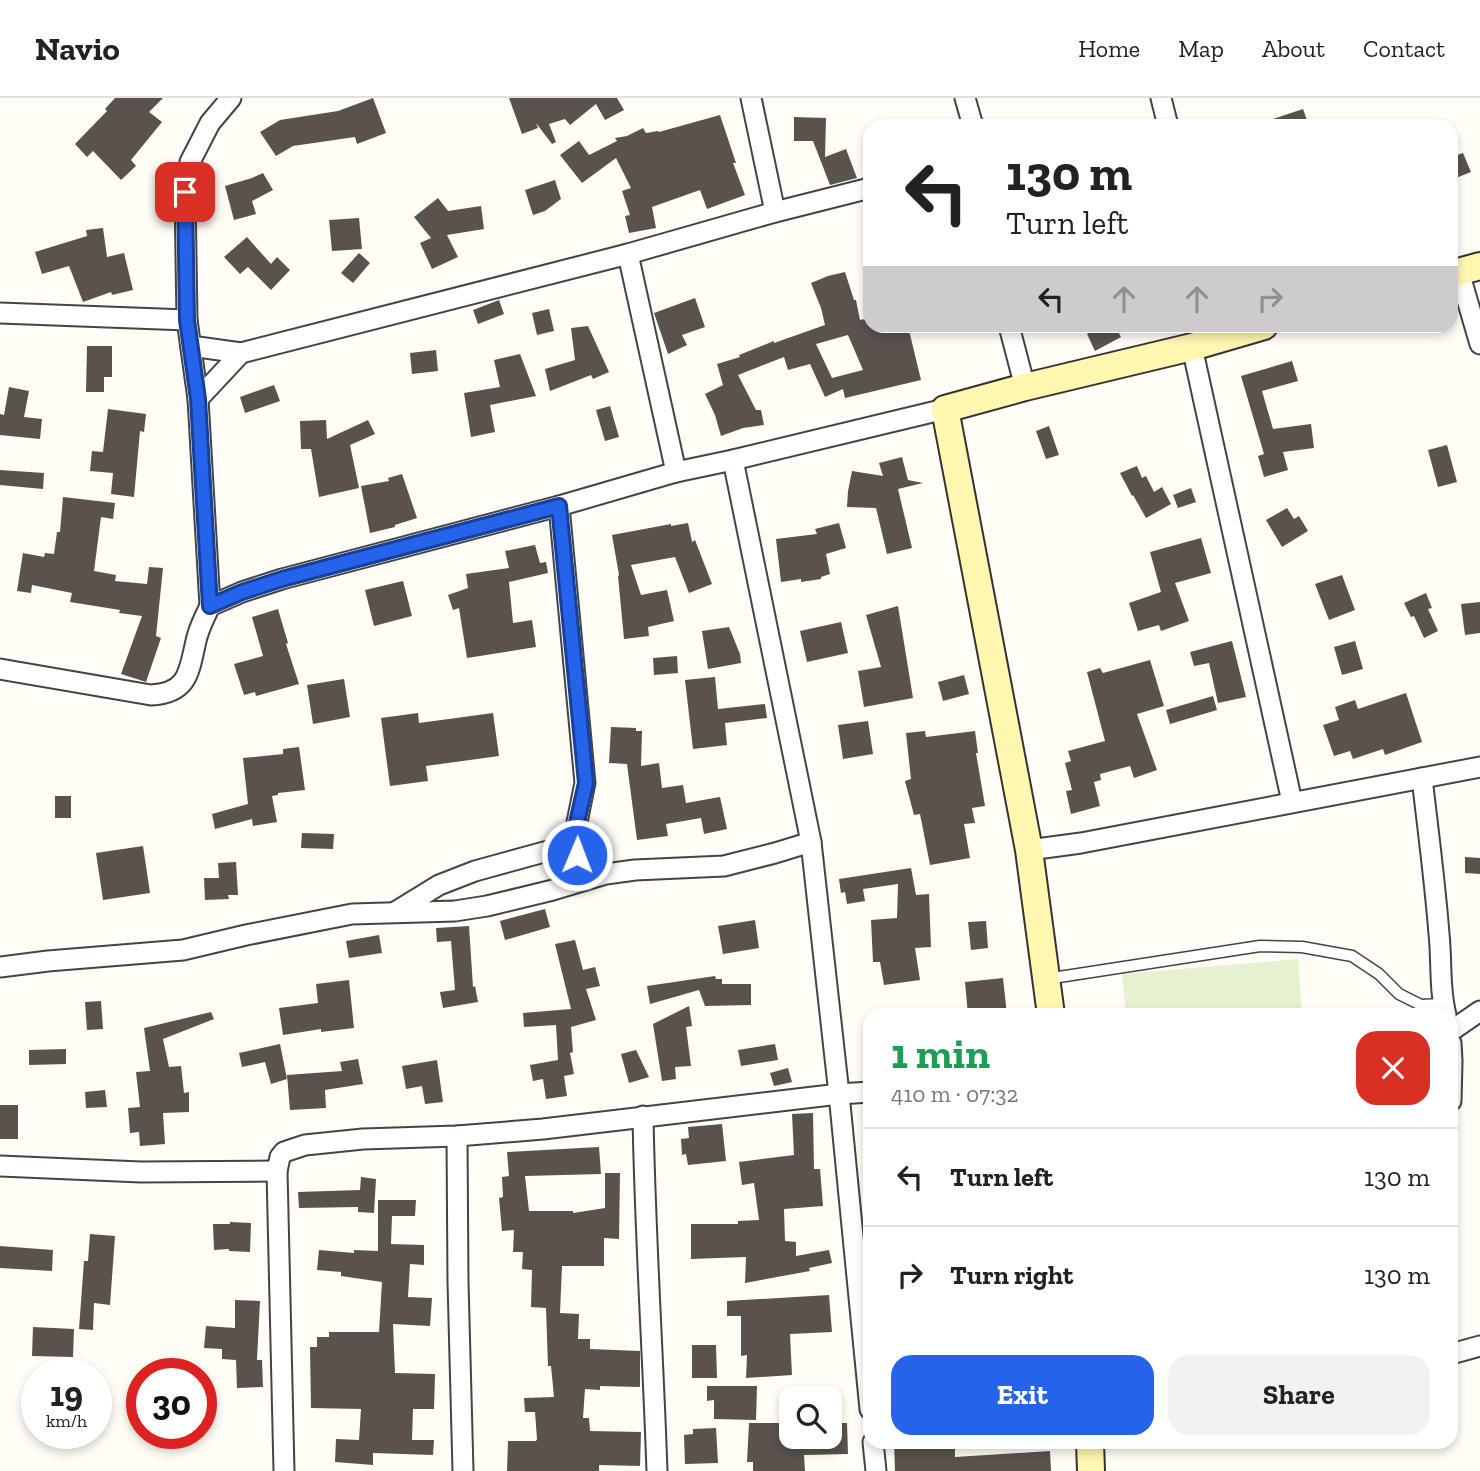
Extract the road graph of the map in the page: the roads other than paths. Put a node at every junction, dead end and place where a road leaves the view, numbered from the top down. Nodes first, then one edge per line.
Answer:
1 (231, 98) edge
2 (751, 98) edge
3 (965, 98) edge
4 (1161, 98) edge
5 (971, 119) edge
6 (1166, 119) edge
7 (863, 190) edge
8 (775, 212) junction
9 (628, 254) junction
10 (1463, 271) edge
11 (0, 313) edge
12 (187, 320) junction
13 (1011, 333) edge
14 (1222, 333) edge
15 (1480, 344) edge
16 (191, 346) junction
17 (1192, 347) junction
18 (241, 353) junction
19 (1025, 387) junction
20 (198, 399) junction
21 (946, 409) junction
22 (733, 460) junction
23 (676, 472) junction
24 (559, 506) junction
25 (210, 606) junction
26 (0, 669) edge
27 (1480, 767) edge
28 (1422, 778) junction
29 (1292, 802) junction
30 (811, 842) junction
31 (577, 844) junction
32 (1028, 850) junction
33 (576, 883) junction
34 (394, 913) junction
35 (0, 967) edge
36 (1046, 979) junction
37 (1050, 1008) edge
38 (1435, 1008) edge
39 (1444, 1008) edge
40 (1480, 1011) edge
41 (1458, 1026) edge
42 (863, 1092) edge
43 (839, 1094) junction
44 (643, 1116) junction
45 (457, 1136) junction
46 (0, 1166) edge
47 (277, 1171) junction
48 (863, 1338) edge
49 (1480, 1346) edge
50 (1458, 1352) edge
51 (874, 1449) edge
52 (1090, 1449) edge
53 (284, 1471) edge
54 (463, 1471) edge
55 (657, 1471) edge
56 (876, 1471) edge
57 (1091, 1471) edge

1 - 12 street
2 - 8 street
3 - 5 street
4 - 6 street
7 - 8 street
8 - 9 street
9 - 18 street
9 - 23 street
10 - 15 street
11 - 12 street
12 - 16 street
13 - 19 street
14 - 17 street
16 - 18 street
16 - 20 street
17 - 19 street
17 - 29 street
18 - 20 street
19 - 21 street
20 - 25 street
21 - 22 street
21 - 32 street
22 - 23 street
22 - 30 street
23 - 24 street
24 - 25 street
24 - 31 street
25 - 26 street
27 - 28 street
28 - 29 street
28 - 39 street
29 - 32 street
30 - 33 street
30 - 43 street
31 - 33 street
31 - 34 street
32 - 36 street
33 - 34 street
34 - 35 street
36 - 37 street
36 - 38 lane
40 - 41 street
42 - 43 street
43 - 44 street
43 - 48 street
44 - 45 street
44 - 55 street
45 - 47 street
45 - 54 street
46 - 47 street
47 - 53 street
49 - 50 street
51 - 56 street
52 - 57 street

